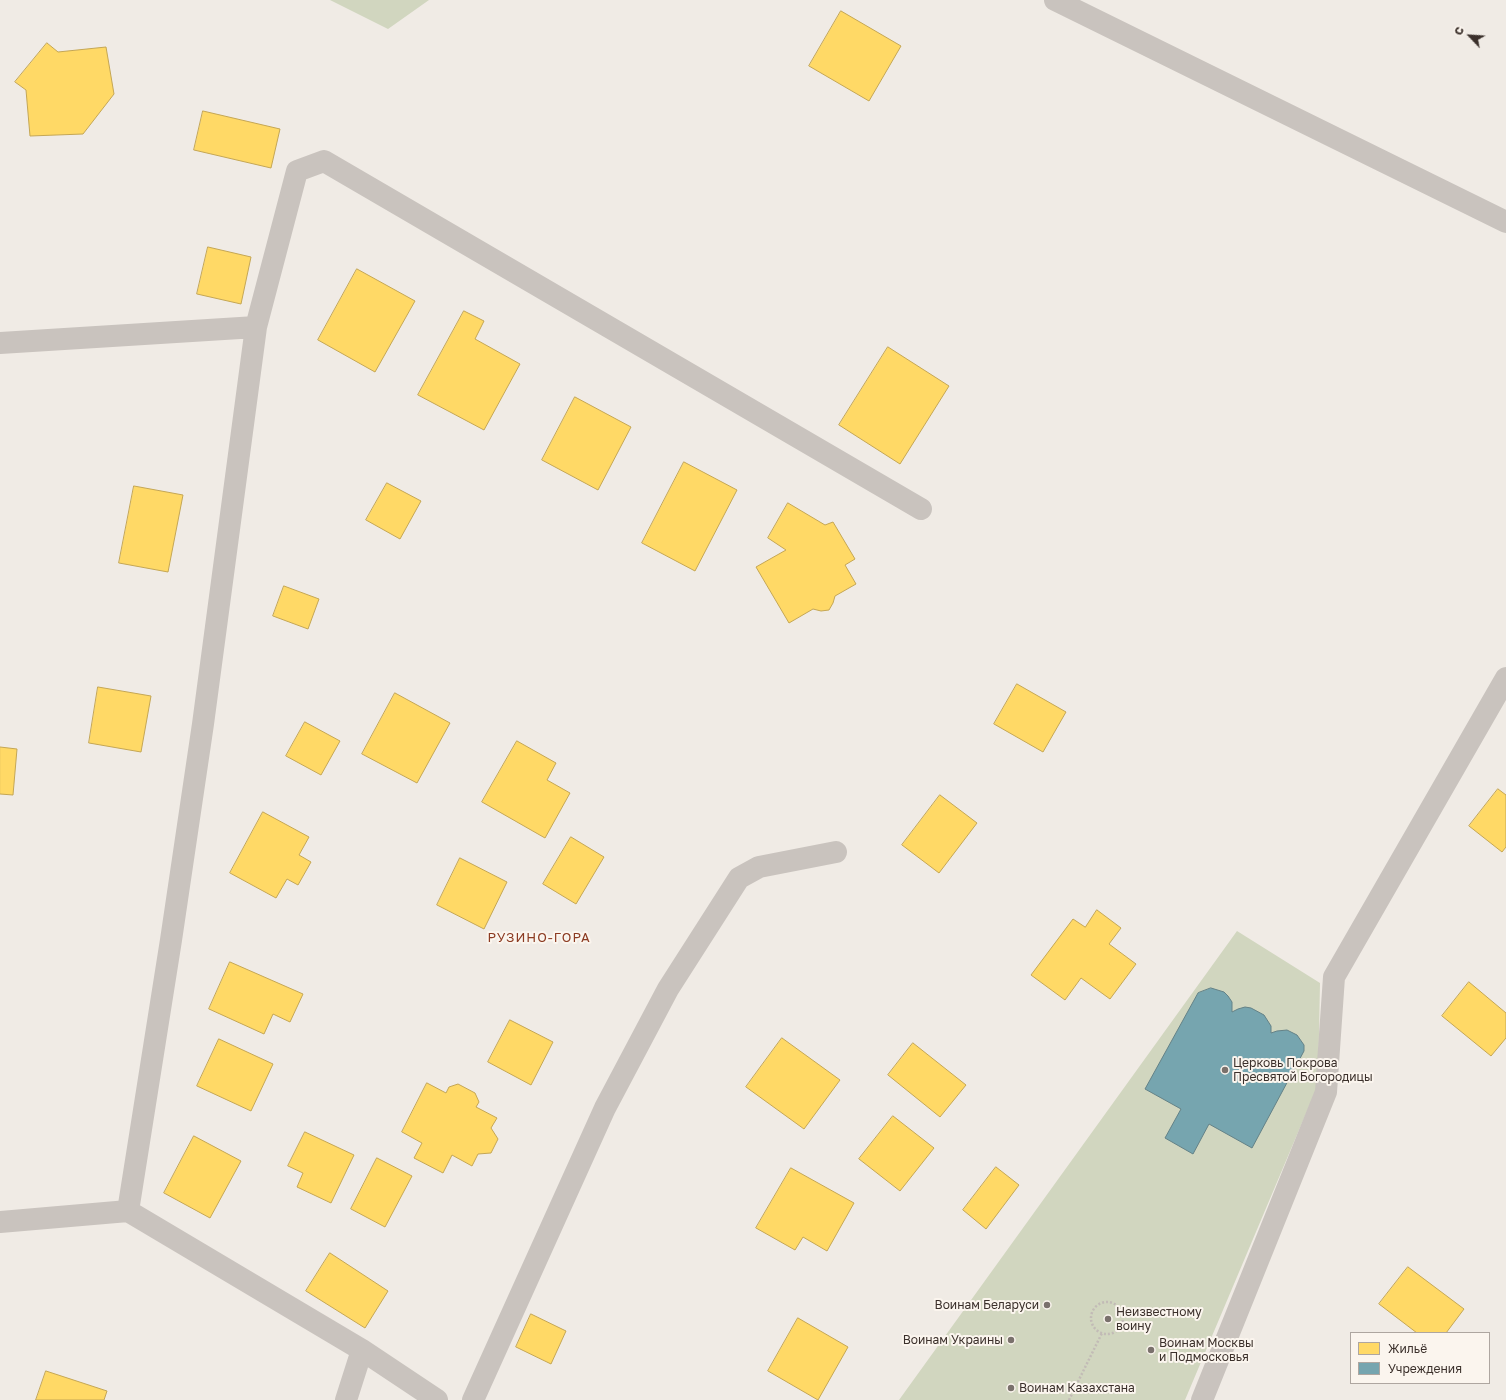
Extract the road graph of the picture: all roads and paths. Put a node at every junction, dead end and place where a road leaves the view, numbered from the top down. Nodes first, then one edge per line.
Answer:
1 (1056, 0) edge
2 (1506, 222) edge
3 (256, 327) junction
4 (0, 344) edge
5 (921, 509) dead end
6 (1506, 678) edge
7 (836, 852) dead end
8 (128, 1211) junction
9 (0, 1222) edge
10 (1102, 1333) junction
11 (362, 1350) junction
12 (346, 1400) edge
13 (437, 1400) edge
14 (473, 1400) edge
15 (1069, 1400) edge
16 (1202, 1400) edge

1 - 2 street
3 - 4 street
3 - 5 street
3 - 8 street
6 - 16 street
7 - 14 street
8 - 9 street
8 - 11 street
10 - 10 path
10 - 15 path
11 - 12 street
11 - 13 street

